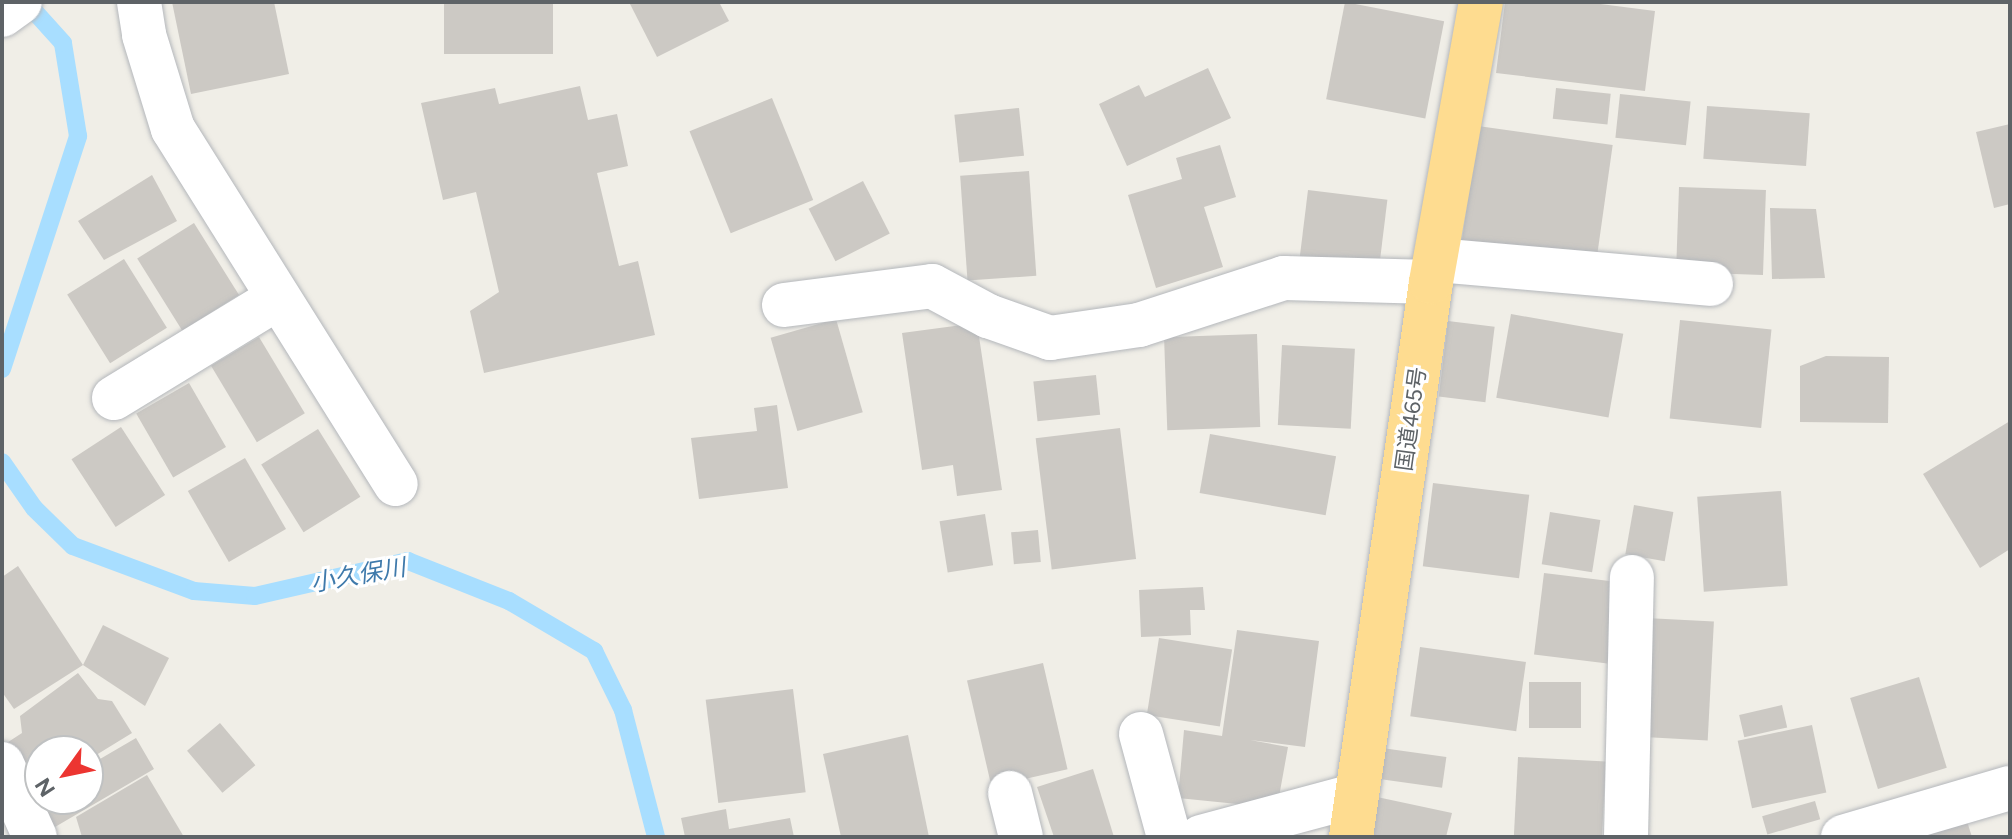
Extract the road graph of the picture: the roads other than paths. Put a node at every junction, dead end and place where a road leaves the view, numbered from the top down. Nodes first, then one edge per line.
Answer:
1 (20, 2) edge
2 (139, 2) edge
3 (1481, 2) edge
4 (2, 15) edge
5 (1434, 271) junction
6 (1711, 284) dead end
7 (278, 298) junction
8 (784, 305) dead end
9 (114, 398) dead end
10 (396, 484) dead end
11 (1632, 577) dead end
12 (1141, 734) dead end
13 (2, 764) edge
14 (2010, 788) edge
15 (1010, 793) dead end
16 (1352, 817) edge
17 (35, 837) edge
18 (1021, 837) edge
19 (1169, 837) edge
20 (1201, 837) edge
21 (1626, 837) edge
22 (1843, 837) edge

1 - 4 street
2 - 7 street
3 - 5 highway, 国道465号
5 - 6 street
5 - 8 street
5 - 16 highway, 国道465号
7 - 9 street
7 - 10 street
11 - 21 street
12 - 19 street
13 - 17 street
14 - 22 street
15 - 18 street
16 - 20 street

